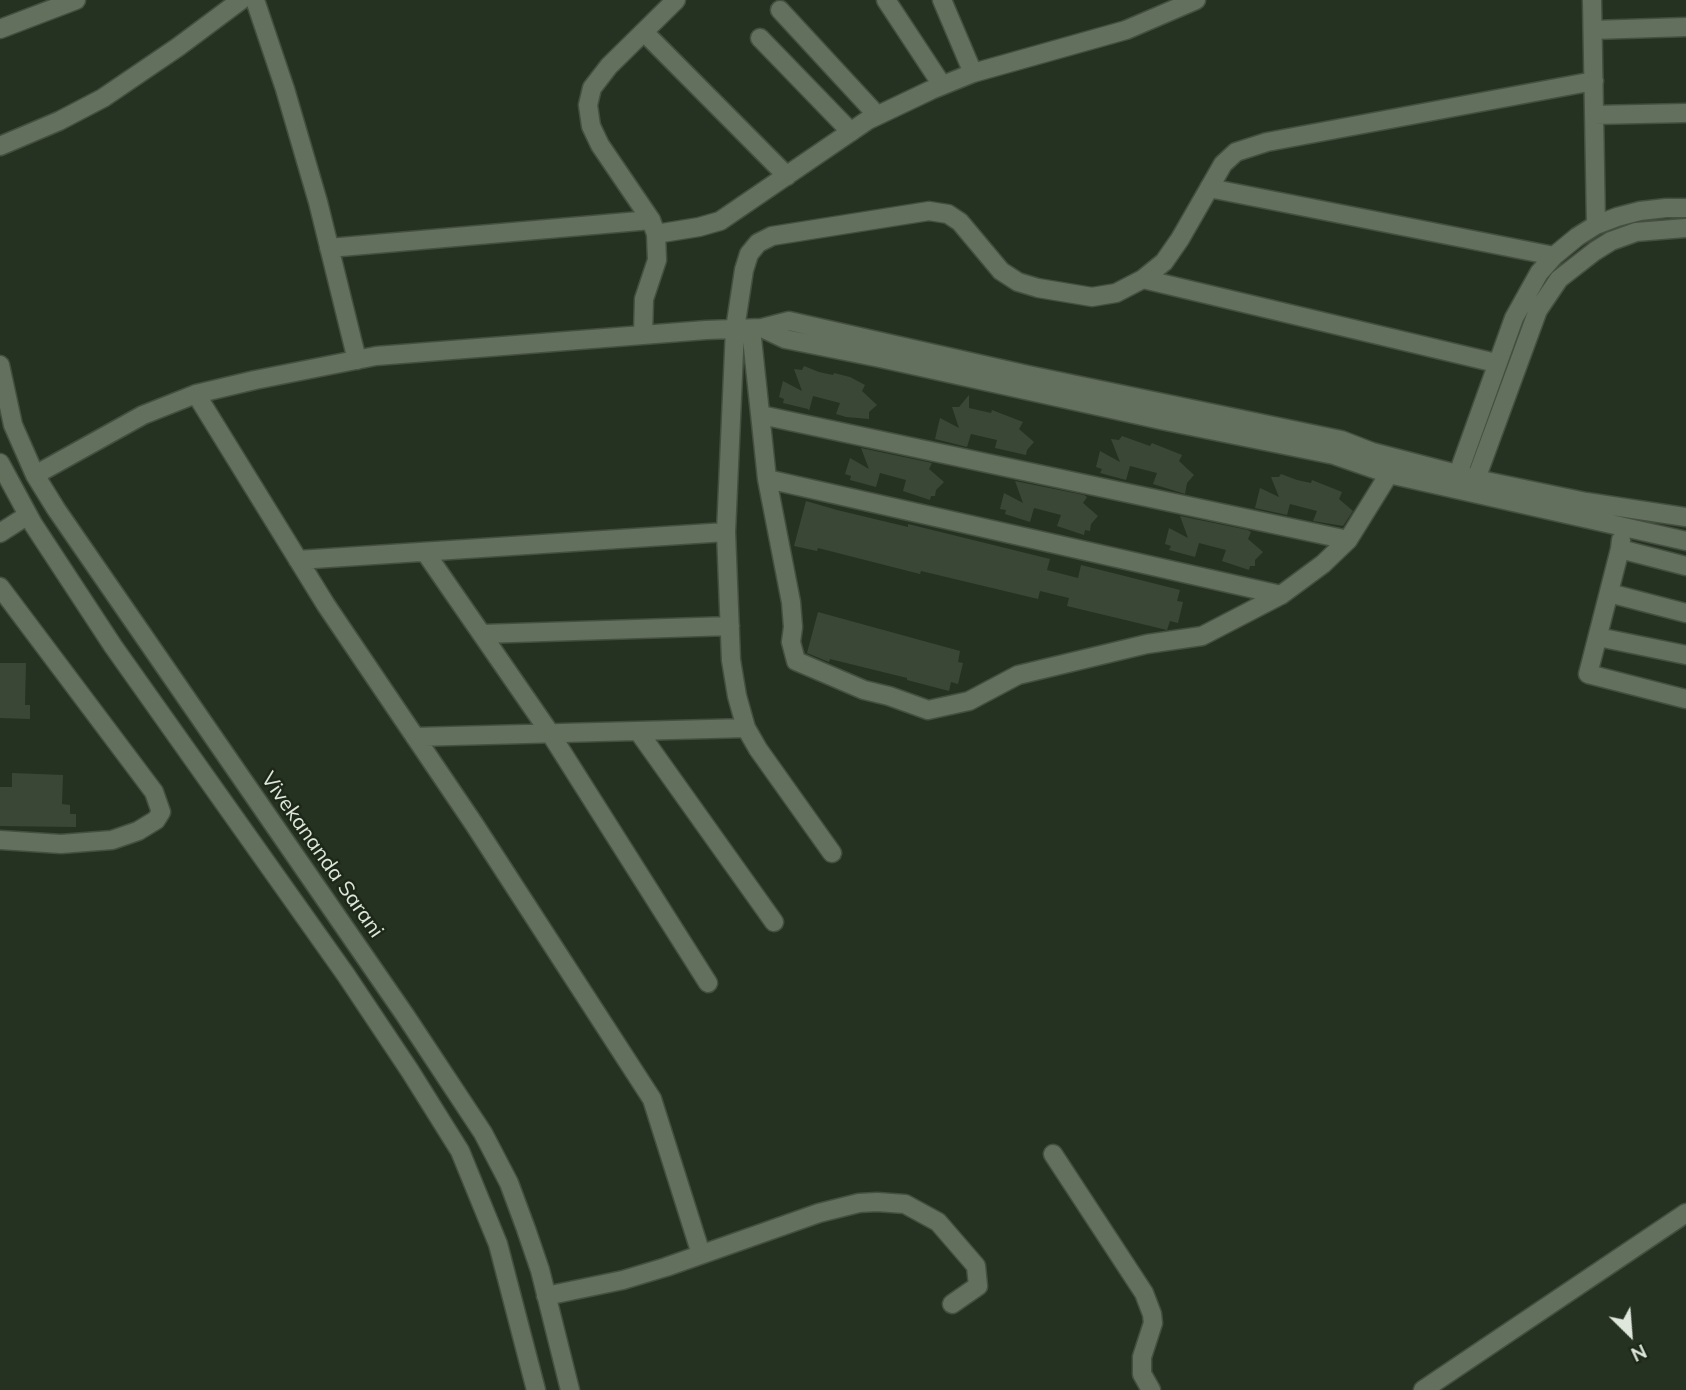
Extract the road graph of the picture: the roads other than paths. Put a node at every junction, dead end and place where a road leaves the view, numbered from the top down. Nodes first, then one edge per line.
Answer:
1 (76, 0) edge
2 (240, 0) edge
3 (255, 0) edge
4 (676, 0) edge
5 (886, 0) edge
6 (943, 0) edge
7 (1154, 0) edge
8 (1196, 0) edge
9 (1592, 0) edge
10 (780, 10) dead end
11 (1155, 19) junction
12 (1686, 27) edge
13 (0, 29) edge
14 (1592, 30) junction
15 (644, 32) junction
16 (760, 38) dead end
17 (973, 73) junction
18 (1594, 81) junction
19 (943, 85) junction
20 (1686, 113) edge
21 (1594, 115) junction
22 (877, 116) junction
23 (851, 132) junction
24 (0, 146) edge
25 (787, 176) junction
26 (1209, 188) junction
27 (1686, 208) edge
28 (1597, 225) junction
29 (654, 227) junction
30 (1686, 228) edge
31 (329, 248) junction
32 (1554, 256) junction
33 (1143, 279) junction
34 (749, 329) junction
35 (643, 335) junction
36 (357, 360) junction
37 (1496, 363) junction
38 (0, 365) edge
39 (196, 394) junction
40 (761, 415) junction
41 (1403, 460) junction
42 (0, 463) edge
43 (1389, 474) junction
44 (1458, 474) junction
45 (35, 475) junction
46 (767, 479) junction
47 (1476, 479) junction
48 (1612, 505) junction
49 (28, 515) junction
50 (1686, 517) edge
51 (1616, 524) junction
52 (726, 532) junction
53 (0, 533) edge
54 (1348, 540) junction
55 (1686, 541) edge
56 (1620, 549) junction
57 (425, 552) junction
58 (298, 560) junction
59 (1686, 566) edge
60 (0, 587) edge
61 (1609, 593) junction
62 (1281, 595) junction
63 (1686, 613) edge
64 (730, 626) junction
65 (482, 634) junction
66 (1598, 636) junction
67 (1686, 655) edge
68 (1686, 699) edge
69 (746, 728) junction
70 (638, 731) junction
71 (550, 733) junction
72 (415, 737) junction
73 (275, 827) junction
74 (0, 840) edge
75 (253, 842) junction
76 (832, 853) dead end
77 (774, 922) dead end
78 (708, 982) dead end
79 (1053, 1154) dead end
80 (1681, 1217) edge
81 (1686, 1236) edge
82 (701, 1254) junction
83 (546, 1296) junction
84 (952, 1304) dead end
85 (536, 1390) edge
86 (570, 1390) edge
87 (1151, 1390) edge
88 (1423, 1390) edge

1 - 13 street
2 - 24 street
3 - 31 street
4 - 15 street
5 - 19 street
6 - 17 street
7 - 11 street
8 - 11 street
9 - 14 street
10 - 22 street
11 - 17 street
12 - 14 street
14 - 18 street
15 - 25 street
15 - 29 street
16 - 23 street
17 - 19 street
18 - 21 street
18 - 26 street
19 - 22 street
20 - 21 street
21 - 28 street
22 - 23 street
23 - 25 street
25 - 29 street
26 - 32 street
26 - 33 street
27 - 28 street
28 - 32 street
29 - 31 street
29 - 35 street
30 - 47 street
31 - 36 street
32 - 37 street
33 - 34 street
33 - 37 street
34 - 35 street
34 - 40 street
34 - 41 street
34 - 43 street
34 - 52 street
35 - 36 street
36 - 39 street
37 - 44 street
38 - 45 street, Vivekananda Sarani
39 - 45 street
39 - 58 street
40 - 46 street
40 - 54 street
41 - 43 street
41 - 44 street
42 - 49 street
43 - 51 street
43 - 54 street
44 - 47 street
45 - 73 street, Vivekananda Sarani
46 - 62 street
46 - 62 street
47 - 48 street
48 - 50 street
48 - 51 street
49 - 53 street
49 - 75 street
51 - 55 street
51 - 56 street
52 - 57 street
52 - 64 street
54 - 62 street
56 - 59 street
56 - 61 street
57 - 58 street
57 - 65 street
58 - 72 street
60 - 74 street
61 - 63 street
61 - 66 street
64 - 65 street
64 - 69 street
65 - 71 street
66 - 67 street
66 - 68 street
69 - 70 street
69 - 76 street
70 - 71 street
70 - 77 street
71 - 72 street
71 - 78 street
72 - 82 street
73 - 75 street
73 - 83 street, Vivekananda Sarani
75 - 85 street
79 - 87 street
80 - 81 street
80 - 88 street
82 - 83 street
82 - 84 street
83 - 86 street, Vivekananda Sarani

